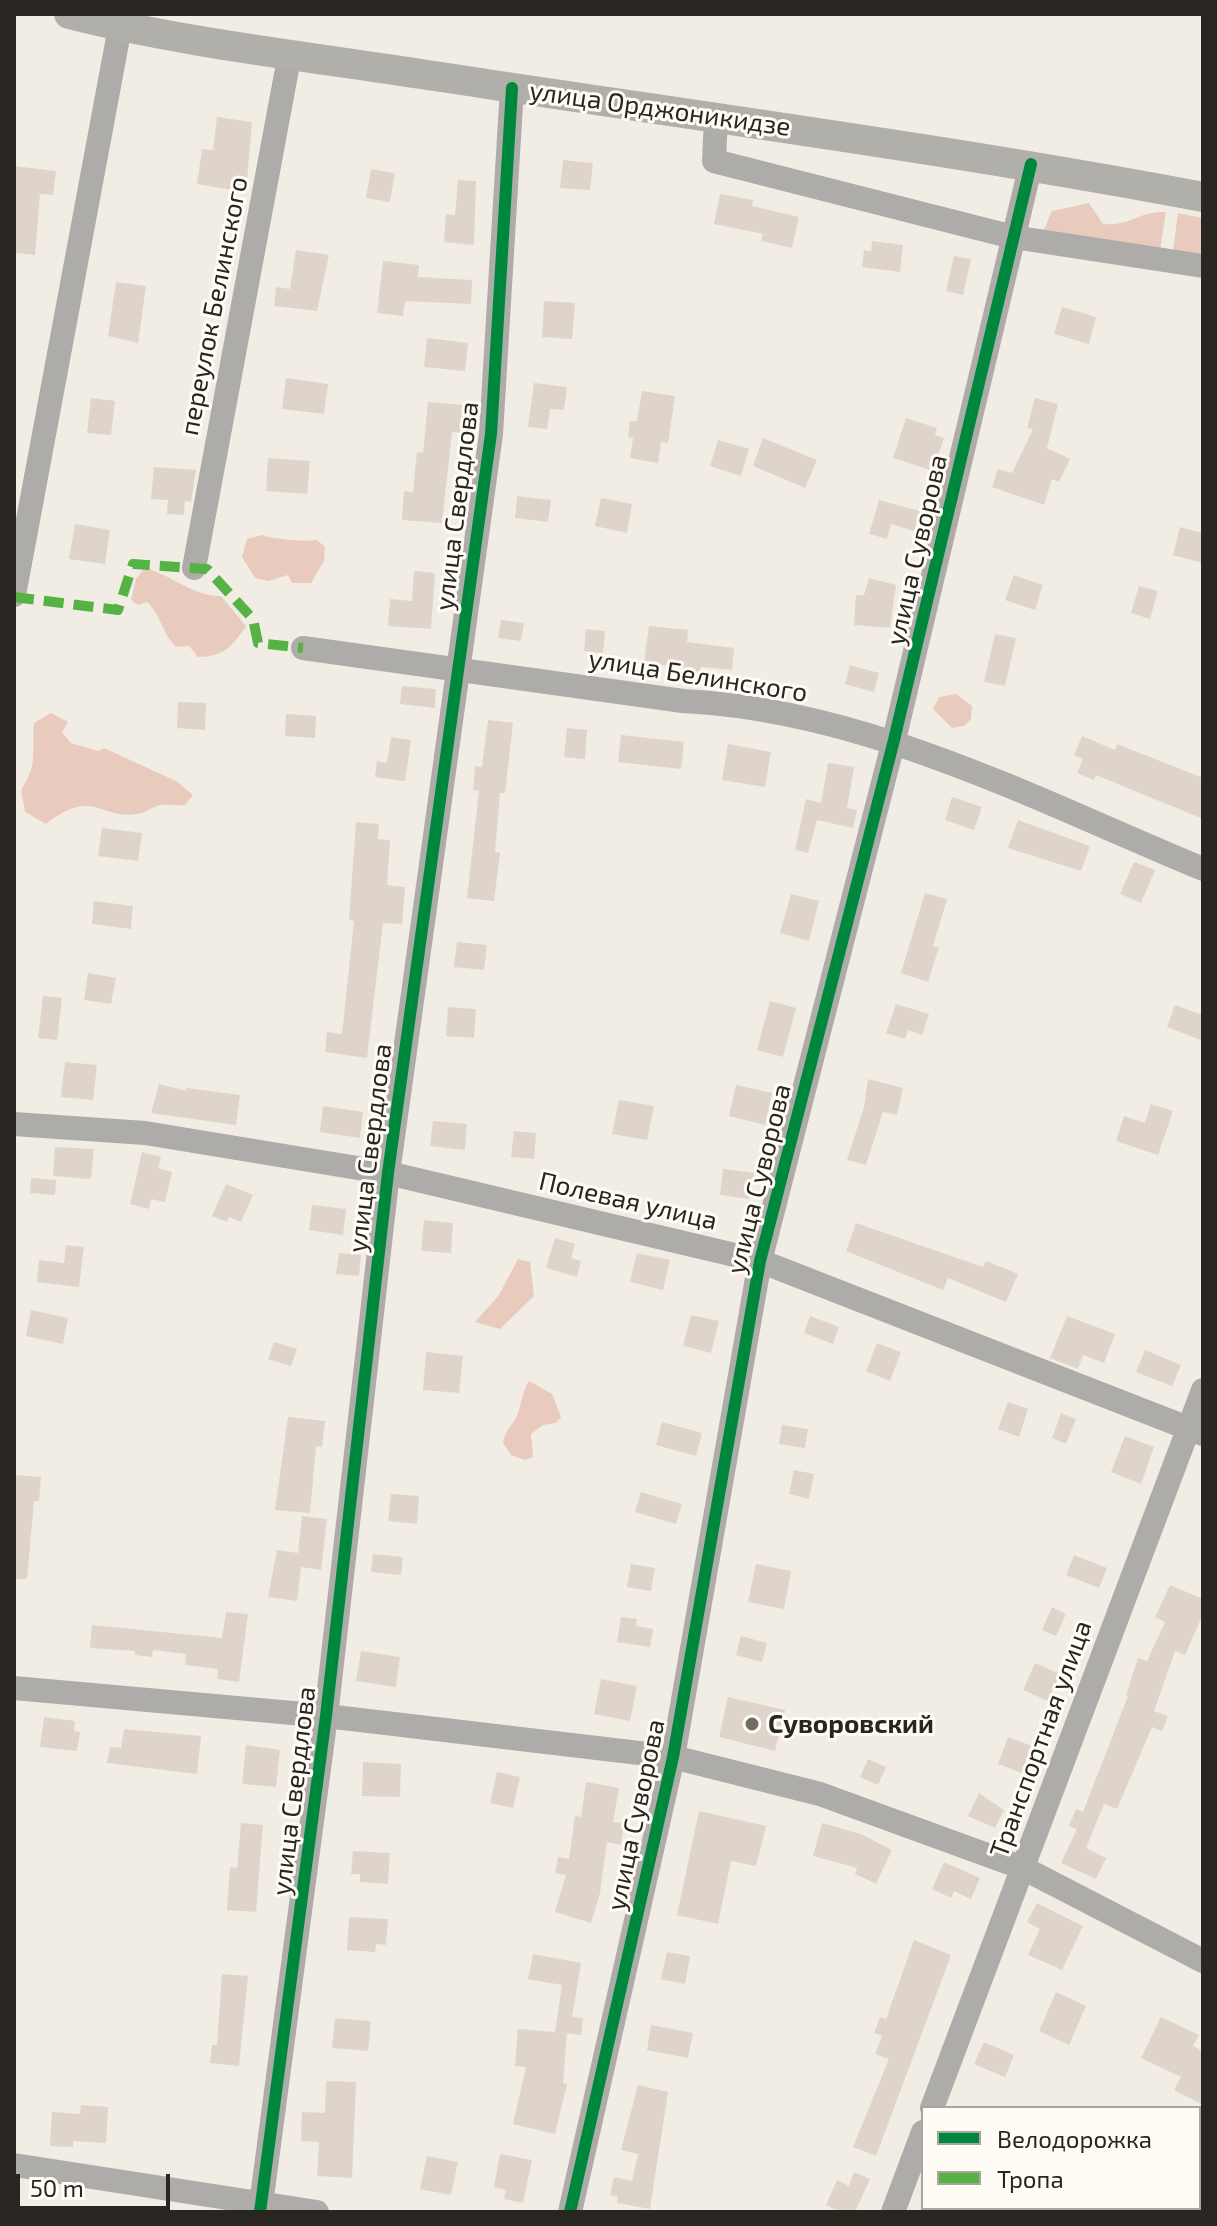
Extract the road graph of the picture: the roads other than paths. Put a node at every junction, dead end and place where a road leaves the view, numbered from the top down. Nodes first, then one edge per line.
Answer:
1 (69, 14) edge
2 (120, 27) junction
3 (290, 53) junction
4 (512, 88) junction
5 (716, 118) junction
6 (1031, 164) junction
7 (1203, 197) edge
8 (1013, 237) junction
9 (1203, 266) edge
10 (194, 568) dead end
11 (14, 595) edge
12 (303, 648) dead end
13 (459, 668) junction
14 (894, 740) junction
15 (1203, 869) edge
16 (14, 1124) edge
17 (388, 1173) junction
18 (760, 1261) junction
19 (1203, 1390) edge
20 (1195, 1431) edge
21 (14, 1688) edge
22 (326, 1716) junction
23 (673, 1757) junction
24 (1023, 1868) junction
25 (1203, 1961) edge
26 (933, 2106) edge
27 (921, 2137) edge
28 (14, 2165) edge
29 (261, 2207) edge
30 (317, 2212) edge
31 (570, 2212) edge
32 (893, 2212) edge

1 - 2 main road, улица Орджоникидзе
2 - 3 main road, улица Орджоникидзе
2 - 11 street
3 - 4 main road, улица Орджоникидзе
3 - 10 street, переулок Белинского
4 - 5 main road, улица Орджоникидзе
4 - 13 street, улица Свердлова
5 - 6 main road, улица Орджоникидзе
5 - 8 street
6 - 7 main road, улица Орджоникидзе
6 - 8 street, улица Суворова
8 - 9 street
8 - 14 street, улица Суворова
12 - 13 street, улица Белинского
13 - 14 street, улица Белинского
13 - 17 street, улица Свердлова
14 - 15 street, улица Белинского
14 - 18 street, улица Суворова
16 - 17 street, Полевая улица
17 - 18 street, Полевая улица
17 - 22 street, улица Свердлова
18 - 20 street, Полевая улица
18 - 23 street, улица Суворова
19 - 20 street, Транспортная улица
20 - 24 street, Транспортная улица
21 - 22 street
22 - 23 street
22 - 29 street, улица Свердлова
23 - 24 street
23 - 31 street, улица Суворова
24 - 25 street
24 - 26 street, Транспортная улица
27 - 32 street
28 - 29 street
29 - 30 street

